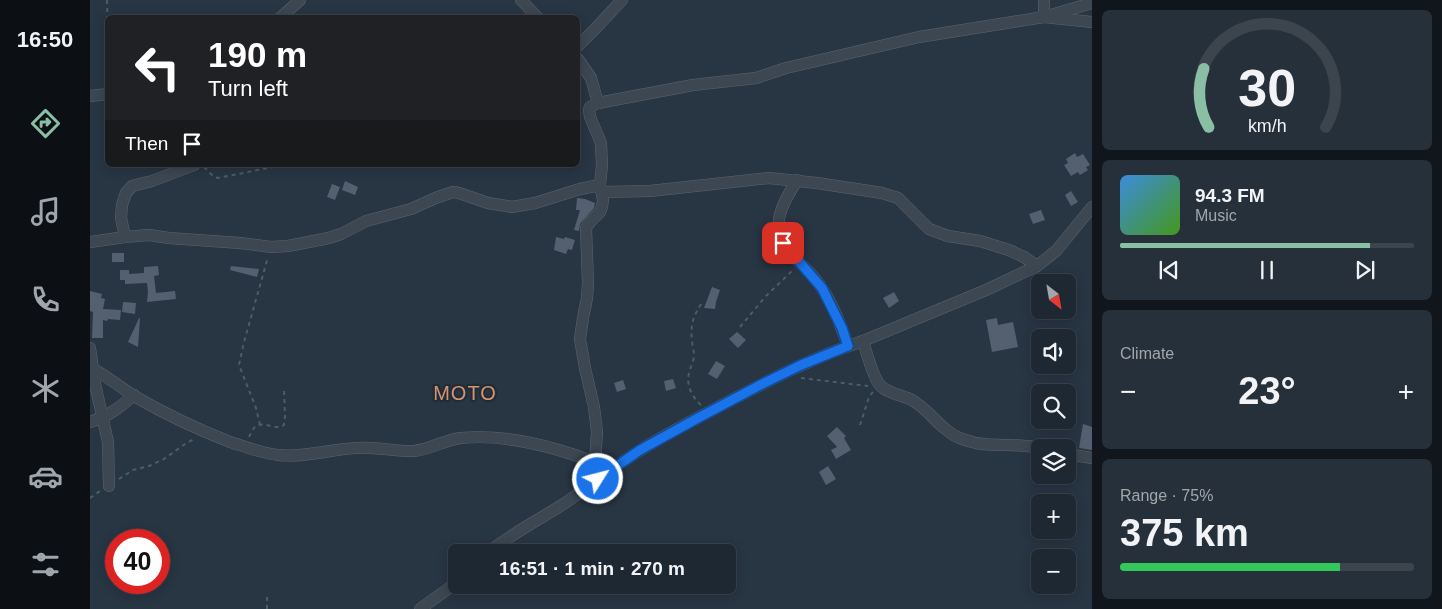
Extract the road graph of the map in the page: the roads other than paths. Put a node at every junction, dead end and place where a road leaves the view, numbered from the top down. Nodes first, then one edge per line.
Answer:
1 (300, 0) edge
2 (521, 0) edge
3 (622, 0) edge
4 (1044, 0) edge
5 (1092, 3) edge
6 (283, 15) edge
7 (535, 15) edge
8 (1044, 17) junction
9 (1092, 22) edge
10 (580, 44) edge
11 (580, 62) edge
12 (105, 94) edge
13 (90, 96) edge
14 (598, 102) junction
15 (189, 167) edge
16 (797, 180) junction
17 (601, 188) junction
18 (1092, 207) edge
19 (125, 237) junction
20 (90, 242) edge
21 (1037, 266) junction
22 (863, 341) junction
23 (848, 346) junction
24 (90, 348) edge
25 (91, 367) edge
26 (134, 395) junction
27 (103, 418) junction
28 (90, 422) edge
29 (1031, 446) edge
30 (1076, 455) edge
31 (1092, 458) edge
32 (594, 462) junction
33 (612, 469) junction
34 (109, 486) road end
35 (499, 544) edge
36 (448, 589) edge
37 (420, 609) edge

1 - 6 street
2 - 7 street
3 - 10 street
4 - 8 street
5 - 8 street
8 - 9 street
8 - 14 street
11 - 14 street
12 - 13 street
14 - 17 street
15 - 19 street
16 - 17 street
16 - 21 street
16 - 23 street
17 - 19 street
17 - 32 street
18 - 21 street
19 - 20 street
21 - 22 street
22 - 23 street
22 - 29 street
23 - 33 street
24 - 25 street
25 - 26 street
25 - 27 street
26 - 27 street
26 - 32 street
27 - 28 street
27 - 34 street
30 - 31 street
32 - 33 street
33 - 35 street
36 - 37 street

